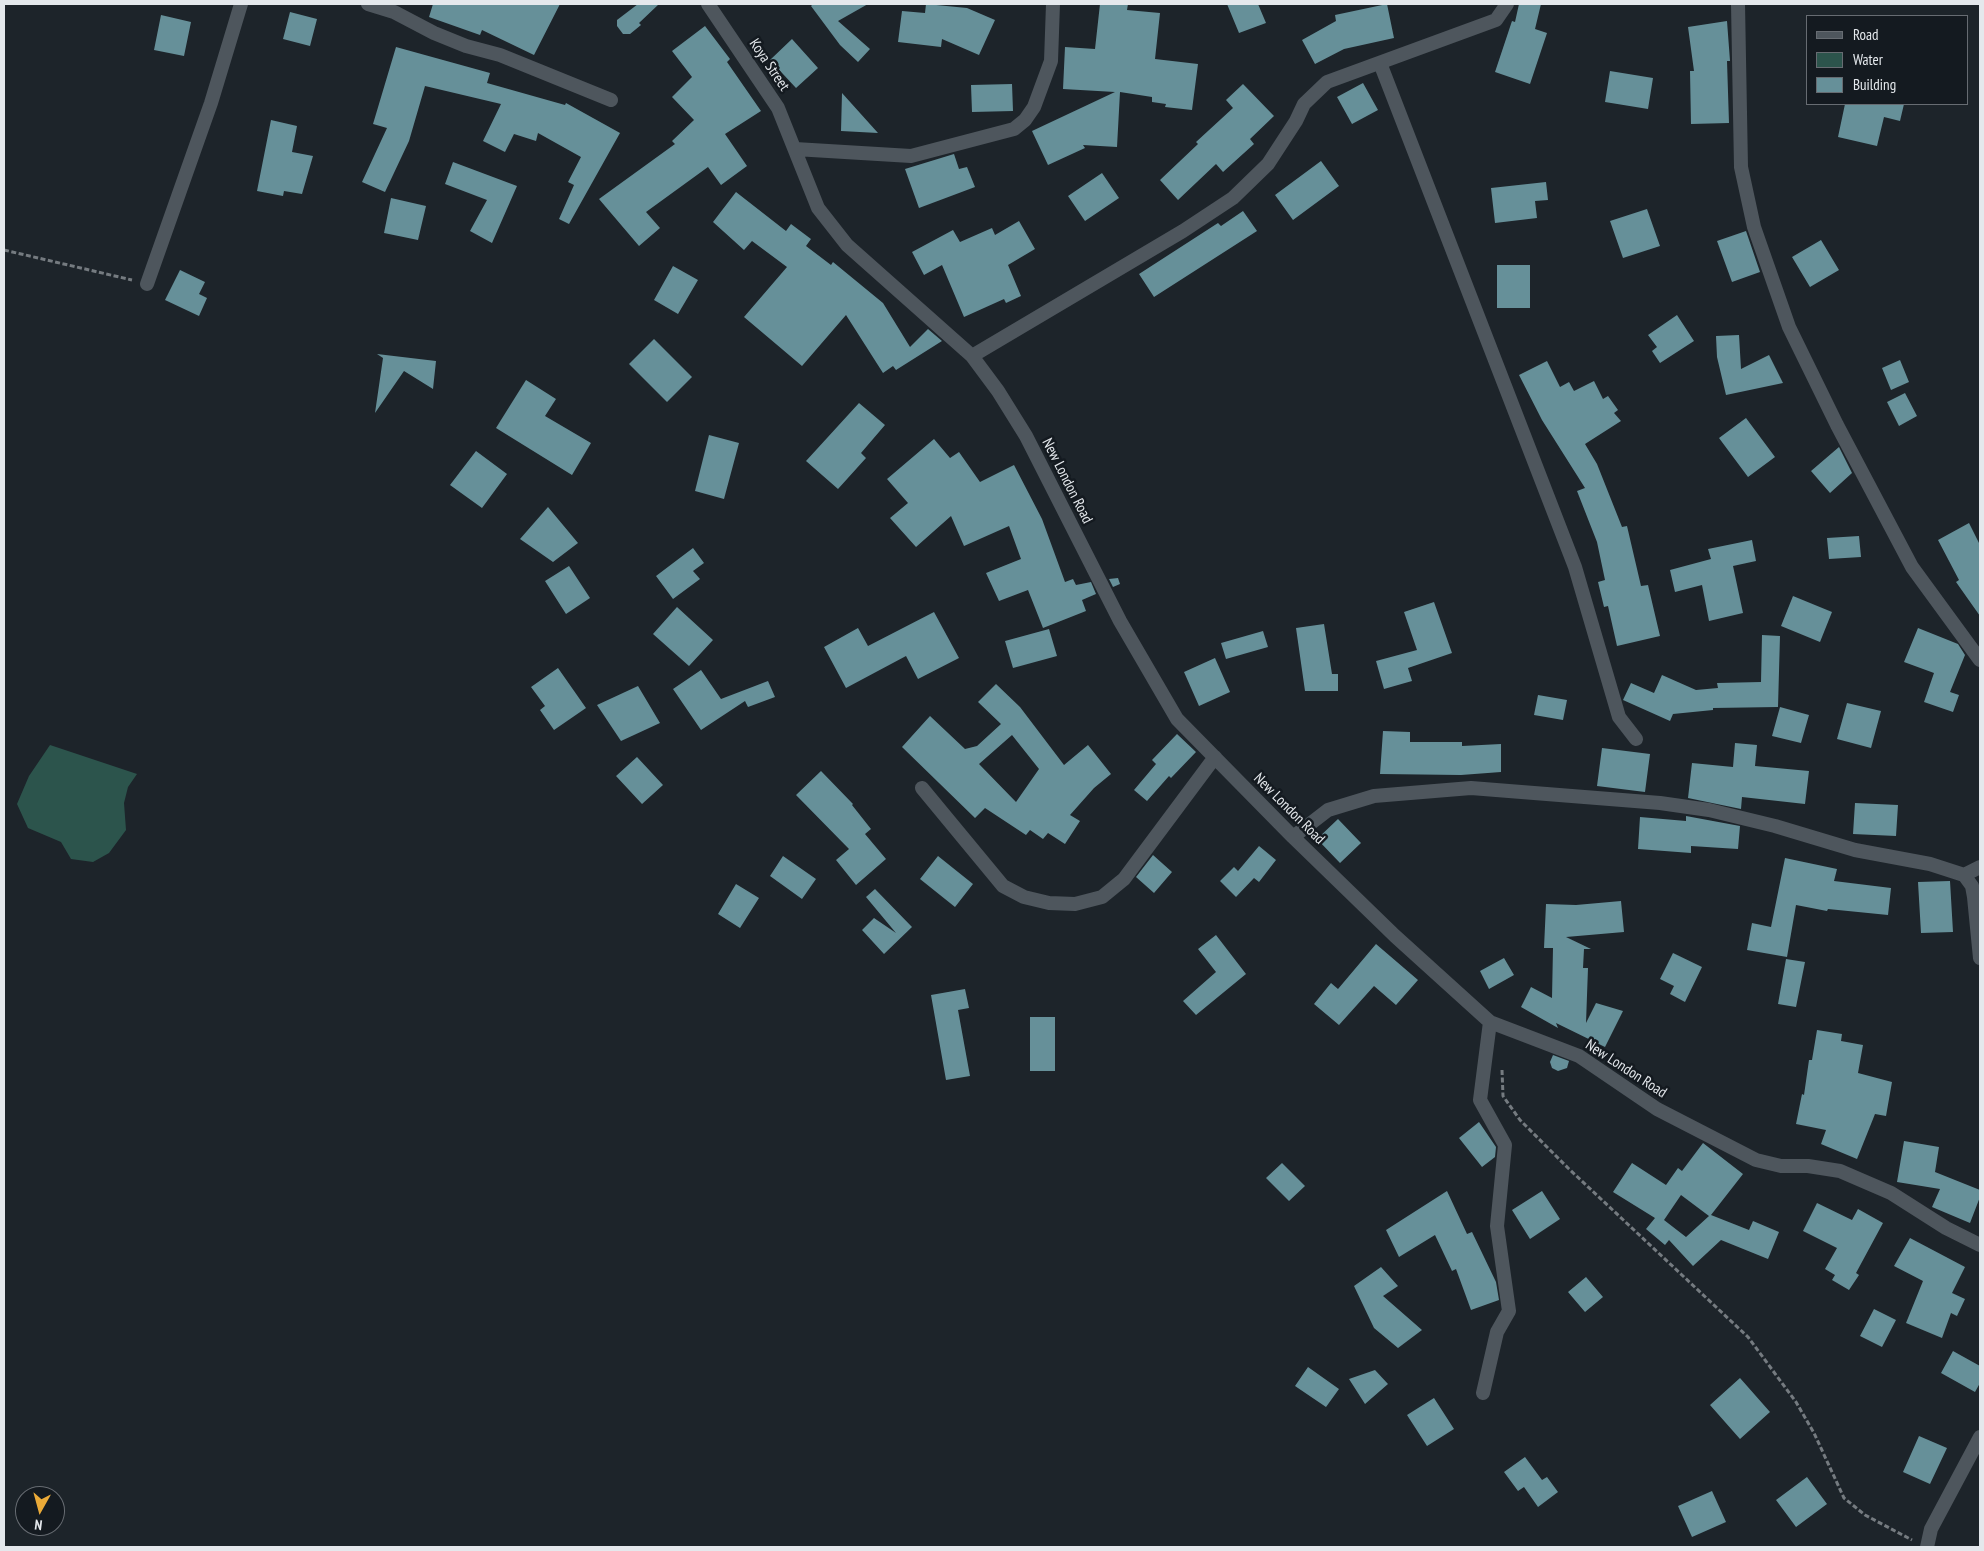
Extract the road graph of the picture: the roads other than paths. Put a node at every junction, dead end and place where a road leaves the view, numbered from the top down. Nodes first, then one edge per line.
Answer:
1 (241, 4) edge
2 (368, 4) edge
3 (708, 4) edge
4 (1053, 4) edge
5 (1507, 4) edge
6 (1738, 4) edge
7 (1380, 63) junction
8 (611, 100) dead end
9 (795, 149) junction
10 (147, 284) road end
11 (972, 356) junction
12 (1980, 660) edge
13 (1636, 739) dead end
14 (1215, 757) junction
15 (922, 788) dead end
16 (1293, 838) junction
17 (1980, 867) edge
18 (1964, 876) junction
19 (1980, 958) edge
20 (1490, 1022) junction
21 (1980, 1245) edge
22 (1483, 1393) dead end
23 (1980, 1437) edge
24 (1922, 1545) edge

1 - 10 street
2 - 8 street
3 - 9 street, Koya Street
4 - 9 street
5 - 7 street
6 - 12 street
7 - 11 street
7 - 13 street
9 - 11 street, New London Road
11 - 14 street, New London Road
14 - 15 street
14 - 16 street, New London Road
16 - 18 street
16 - 20 street, New London Road
17 - 18 street
18 - 19 street
20 - 21 street, New London Road
20 - 22 street
23 - 24 street

